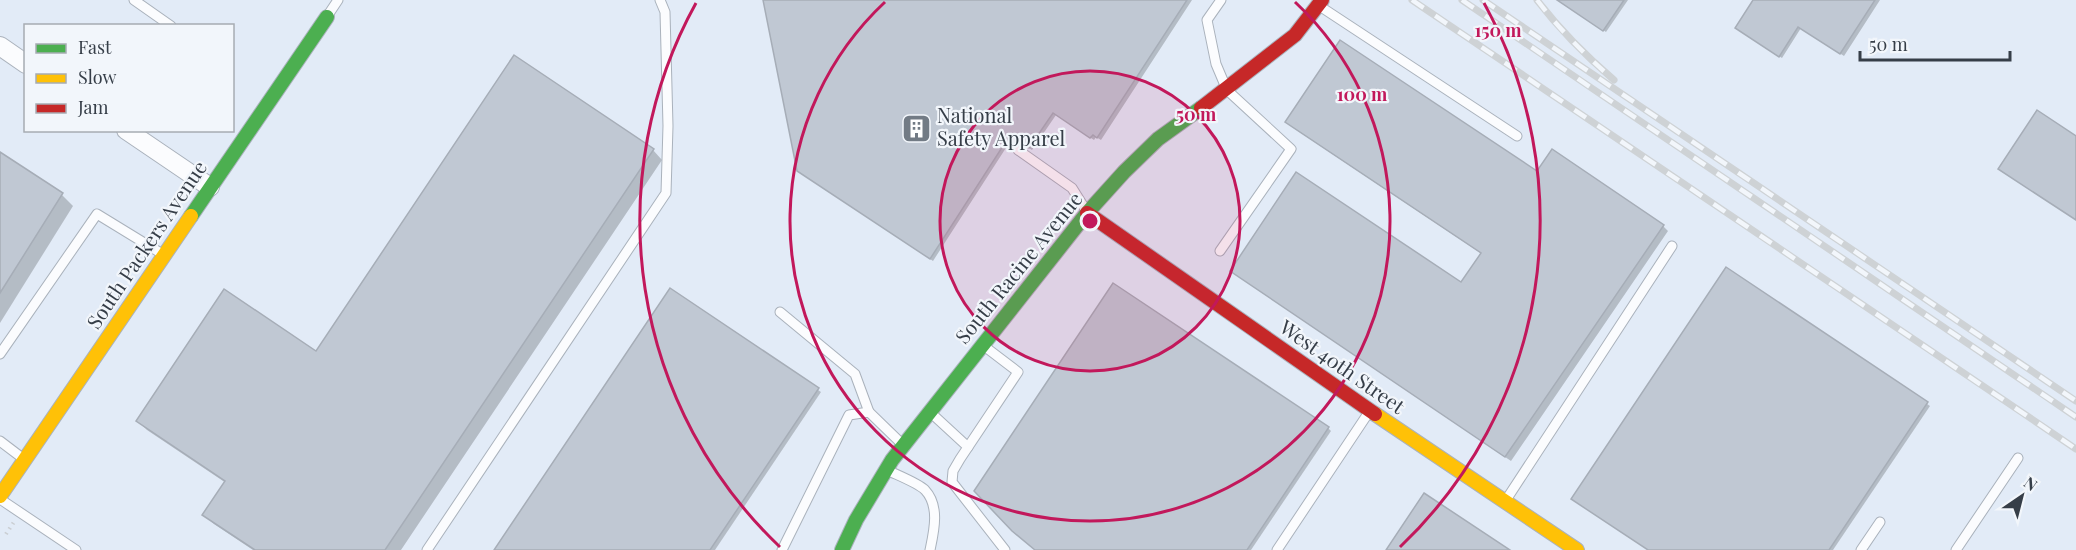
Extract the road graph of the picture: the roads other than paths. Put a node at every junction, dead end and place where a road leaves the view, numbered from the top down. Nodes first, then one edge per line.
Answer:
1 (134, 0) edge
2 (338, 0) edge
3 (660, 0) edge
4 (1221, 0) edge
5 (1320, 3) edge
6 (327, 17) joint
7 (168, 24) edge
8 (0, 46) edge
9 (24, 62) edge
10 (1227, 90) junction
11 (129, 132) edge
12 (1517, 135) dead end
13 (1018, 150) dead end
14 (210, 188) junction
15 (1087, 213) junction
16 (1672, 246) dead end
17 (1220, 251) dead end
18 (164, 255) junction
19 (780, 312) dead end
20 (982, 345) junction
21 (0, 354) edge
22 (1370, 411) junction
23 (868, 412) junction
24 (930, 412) junction
25 (0, 441) edge
26 (903, 445) junction
27 (968, 447) junction
28 (2018, 458) dead end
29 (25, 460) junction
30 (886, 470) junction
31 (0, 498) edge
32 (1505, 502) junction
33 (1880, 522) dead end
34 (76, 550) edge
35 (427, 550) edge
36 (782, 550) edge
37 (842, 550) edge
38 (930, 550) edge
39 (1005, 550) edge
40 (1277, 550) edge
41 (1577, 550) edge
42 (1861, 550) edge
43 (1956, 550) edge

1 - 7 lane
2 - 6 lane
3 - 35 lane
4 - 10 lane
5 - 10 street, South Racine Avenue
5 - 12 lane
6 - 14 street, South Packers Avenue
8 - 9 street
10 - 15 street, South Racine Avenue
10 - 17 lane
11 - 14 street
13 - 15 lane
14 - 18 street, South Packers Avenue
15 - 20 street, South Racine Avenue
15 - 22 street, West 40th Street
16 - 32 lane
18 - 21 lane
18 - 29 street, South Packers Avenue
19 - 23 lane
20 - 24 street, South Racine Avenue
20 - 27 lane
22 - 32 street, West 40th Street
22 - 40 lane
23 - 26 lane
23 - 36 lane
24 - 26 street, South Racine Avenue
24 - 27 lane
25 - 29 lane
26 - 30 street, South Racine Avenue
27 - 39 lane
28 - 43 lane
29 - 31 street, South Packers Avenue
30 - 37 street, South Racine Avenue
30 - 38 lane
31 - 34 lane
32 - 41 street, West 40th Street
33 - 42 lane

